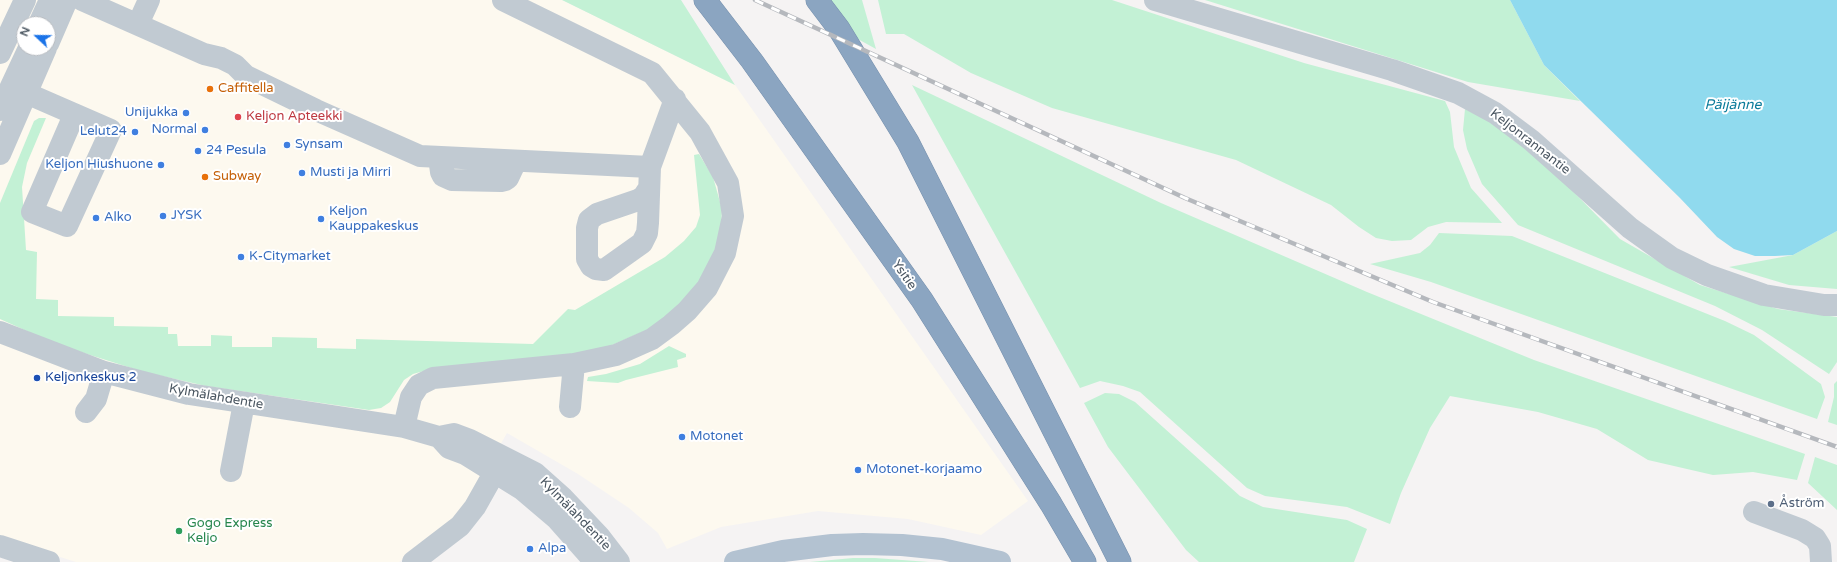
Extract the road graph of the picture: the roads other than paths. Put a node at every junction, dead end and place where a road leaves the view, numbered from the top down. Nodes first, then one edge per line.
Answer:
1 (25, 0) edge
2 (50, 0) edge
3 (67, 0) edge
4 (82, 0) edge
5 (149, 0) edge
6 (503, 0) edge
7 (705, 0) edge
8 (817, 0) edge
9 (1155, 0) edge
10 (104, 4) edge
11 (22, 16) edge
12 (48, 16) edge
13 (56, 20) edge
14 (138, 24) junction
15 (16, 30) edge
16 (0, 54) edge
17 (29, 61) edge
18 (26, 93) junction
19 (675, 99) junction
20 (0, 110) edge
21 (74, 115) junction
22 (0, 154) edge
23 (1837, 306) edge
24 (0, 332) edge
25 (574, 364) junction
26 (104, 372) junction
27 (244, 403) junction
28 (570, 407) dead end
29 (86, 412) dead end
30 (404, 427) junction
31 (500, 464) junction
32 (231, 471) dead end
33 (1754, 512) dead end
34 (12, 554) edge
35 (1820, 554) edge
36 (48, 562) edge
37 (413, 562) edge
38 (595, 562) edge
39 (620, 562) edge
40 (735, 562) edge
41 (1000, 562) edge
42 (1085, 562) edge
43 (1120, 562) edge

1 - 11 street
2 - 12 street
3 - 13 street
4 - 10 street
5 - 14 street
6 - 19 street
7 - 42 highway, Ysitie
8 - 43 highway
9 - 23 street, Keljonrannantie
10 - 14 street
14 - 19 street
15 - 16 street
16 - 17 street
17 - 18 street
17 - 20 street
18 - 21 street
18 - 22 street
19 - 25 street
21 - 21 street
24 - 26 street, Kylmälahdentie
25 - 28 street
25 - 30 street
26 - 27 street, Kylmälahdentie
26 - 29 street
27 - 30 street, Kylmälahdentie
27 - 32 street
30 - 31 street, Kylmälahdentie
31 - 37 street
31 - 38 street, Kylmälahdentie
31 - 39 street, Kylmälahdentie
33 - 35 street
34 - 36 street
40 - 41 main road

